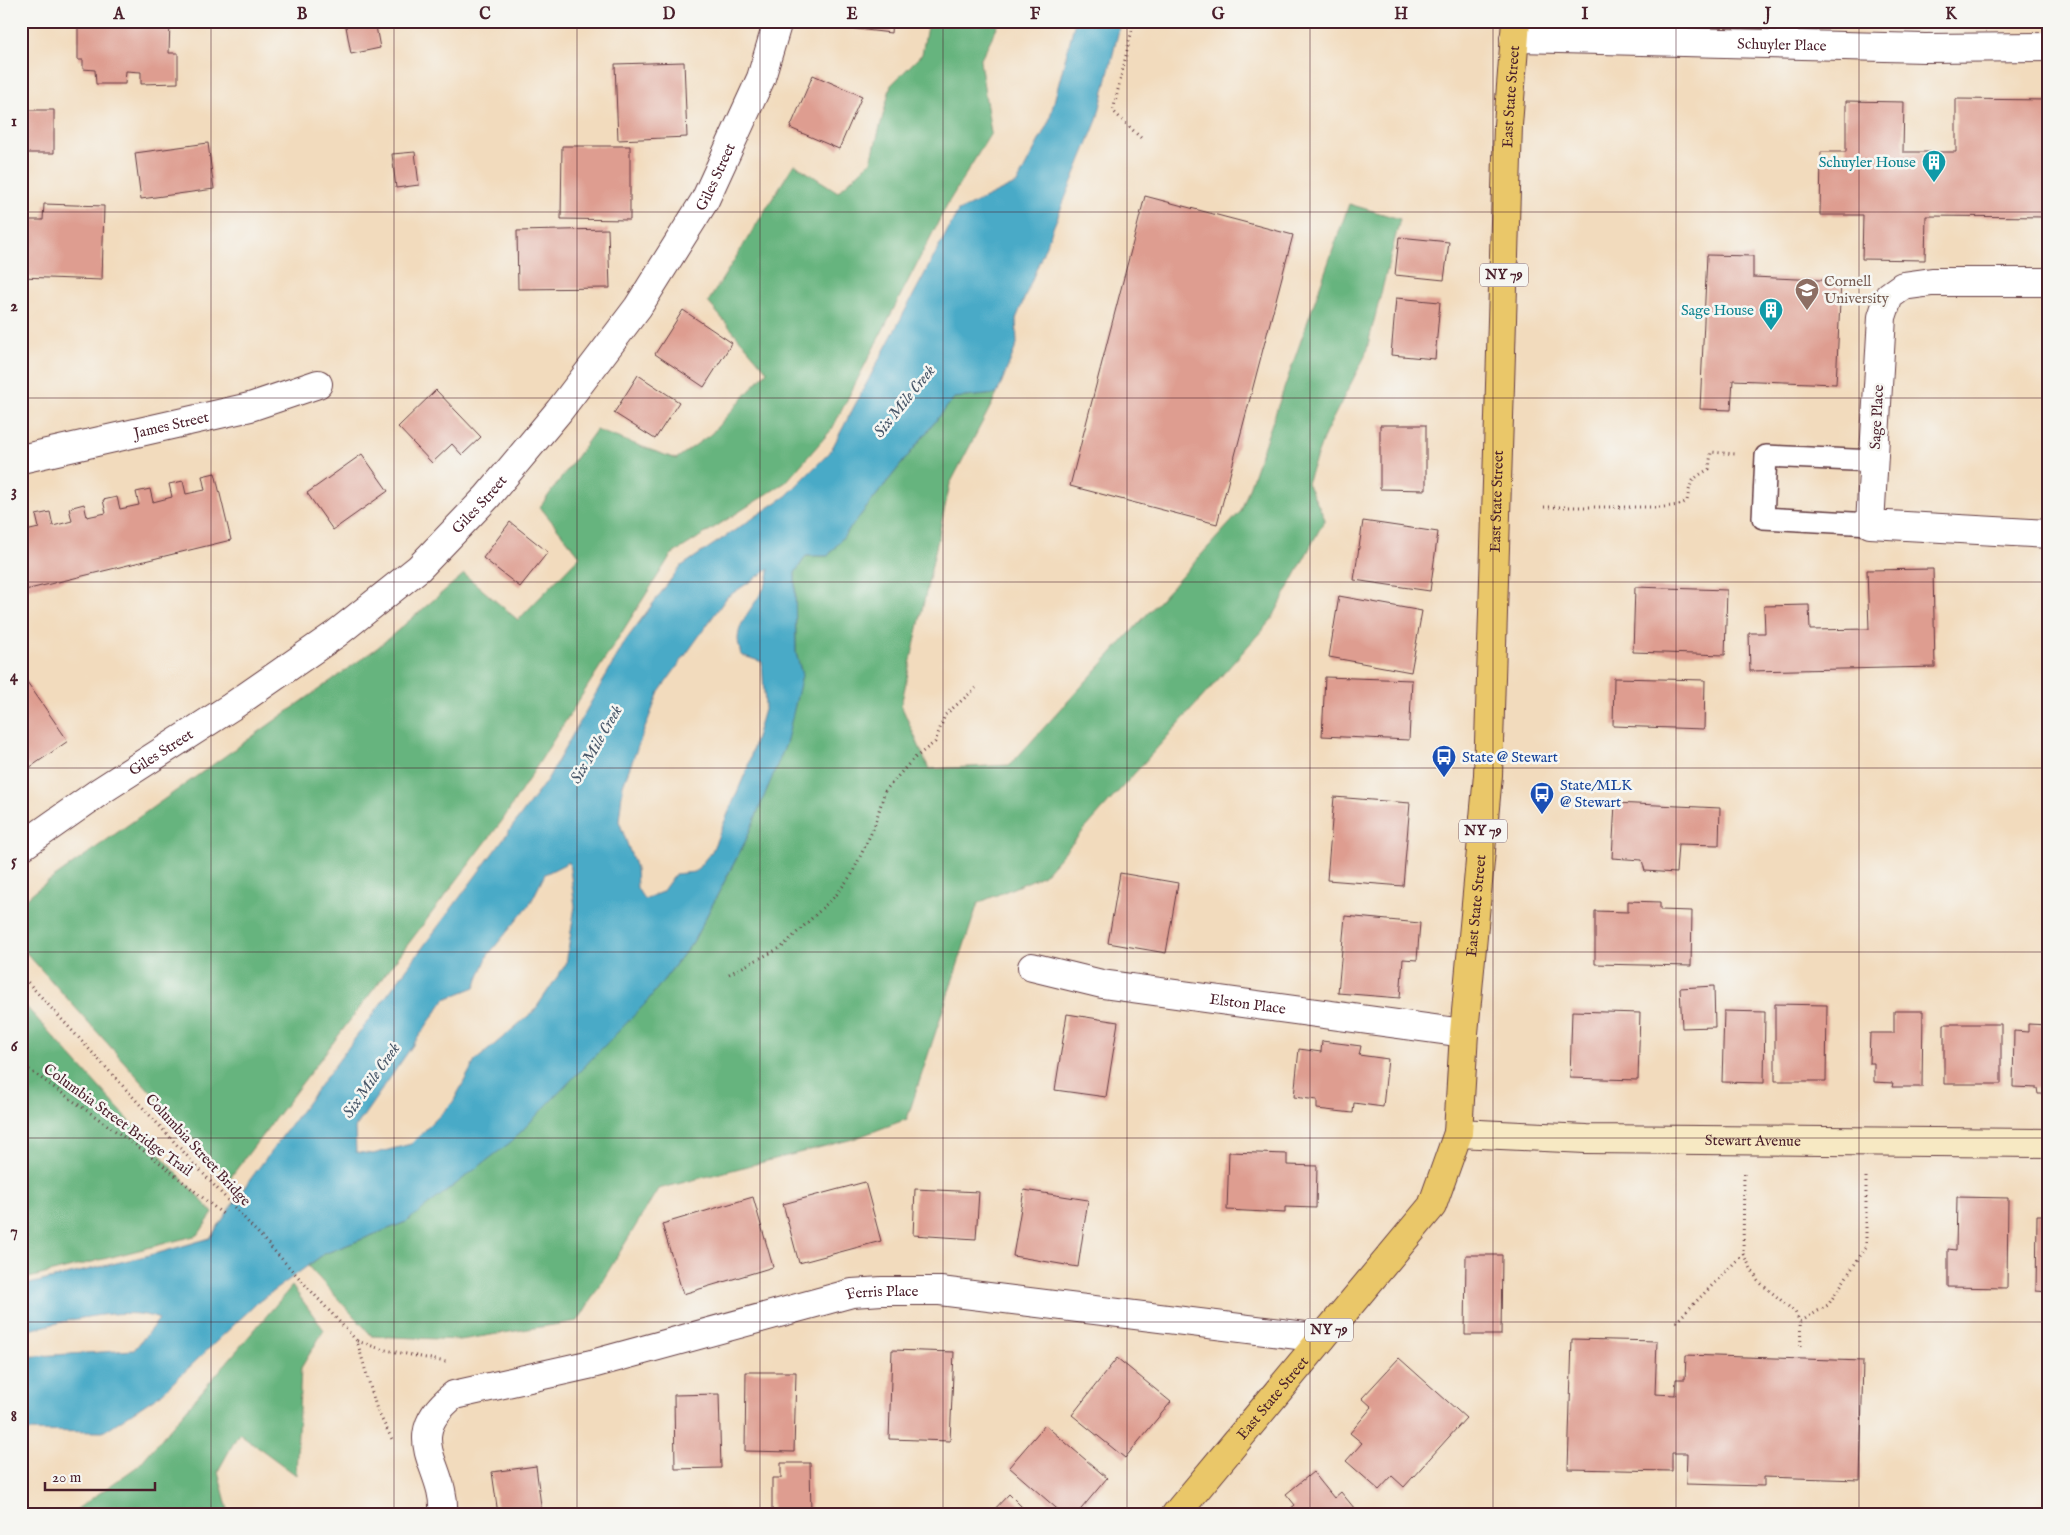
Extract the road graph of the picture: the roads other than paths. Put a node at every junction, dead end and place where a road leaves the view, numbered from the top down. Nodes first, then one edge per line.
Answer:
1 (778, 21) edge
2 (1515, 30) edge
3 (2049, 47) edge
4 (2049, 282) edge
5 (318, 384) dead end
6 (21, 459) edge
7 (1874, 461) junction
8 (1870, 524) junction
9 (2049, 534) edge
10 (21, 847) edge
11 (1032, 967) dead end
12 (1464, 1033) junction
13 (1458, 1133) junction
14 (2049, 1143) edge
15 (1322, 1338) junction
16 (443, 1514) edge
17 (1176, 1514) edge

1 - 10 street, Giles Street
2 - 3 street, Schuyler Place
2 - 12 highway, East State Street / NY 79
4 - 7 street, Sage Place
5 - 6 street, James Street
7 - 8 street, Sage Place
7 - 8 lane
8 - 9 street
11 - 12 street, Elston Place
12 - 13 highway, East State Street / NY 79
13 - 14 street, Stewart Avenue
13 - 15 highway, East State Street / NY 79
15 - 16 street, Ferris Place
15 - 17 highway, East State Street / NY 79

